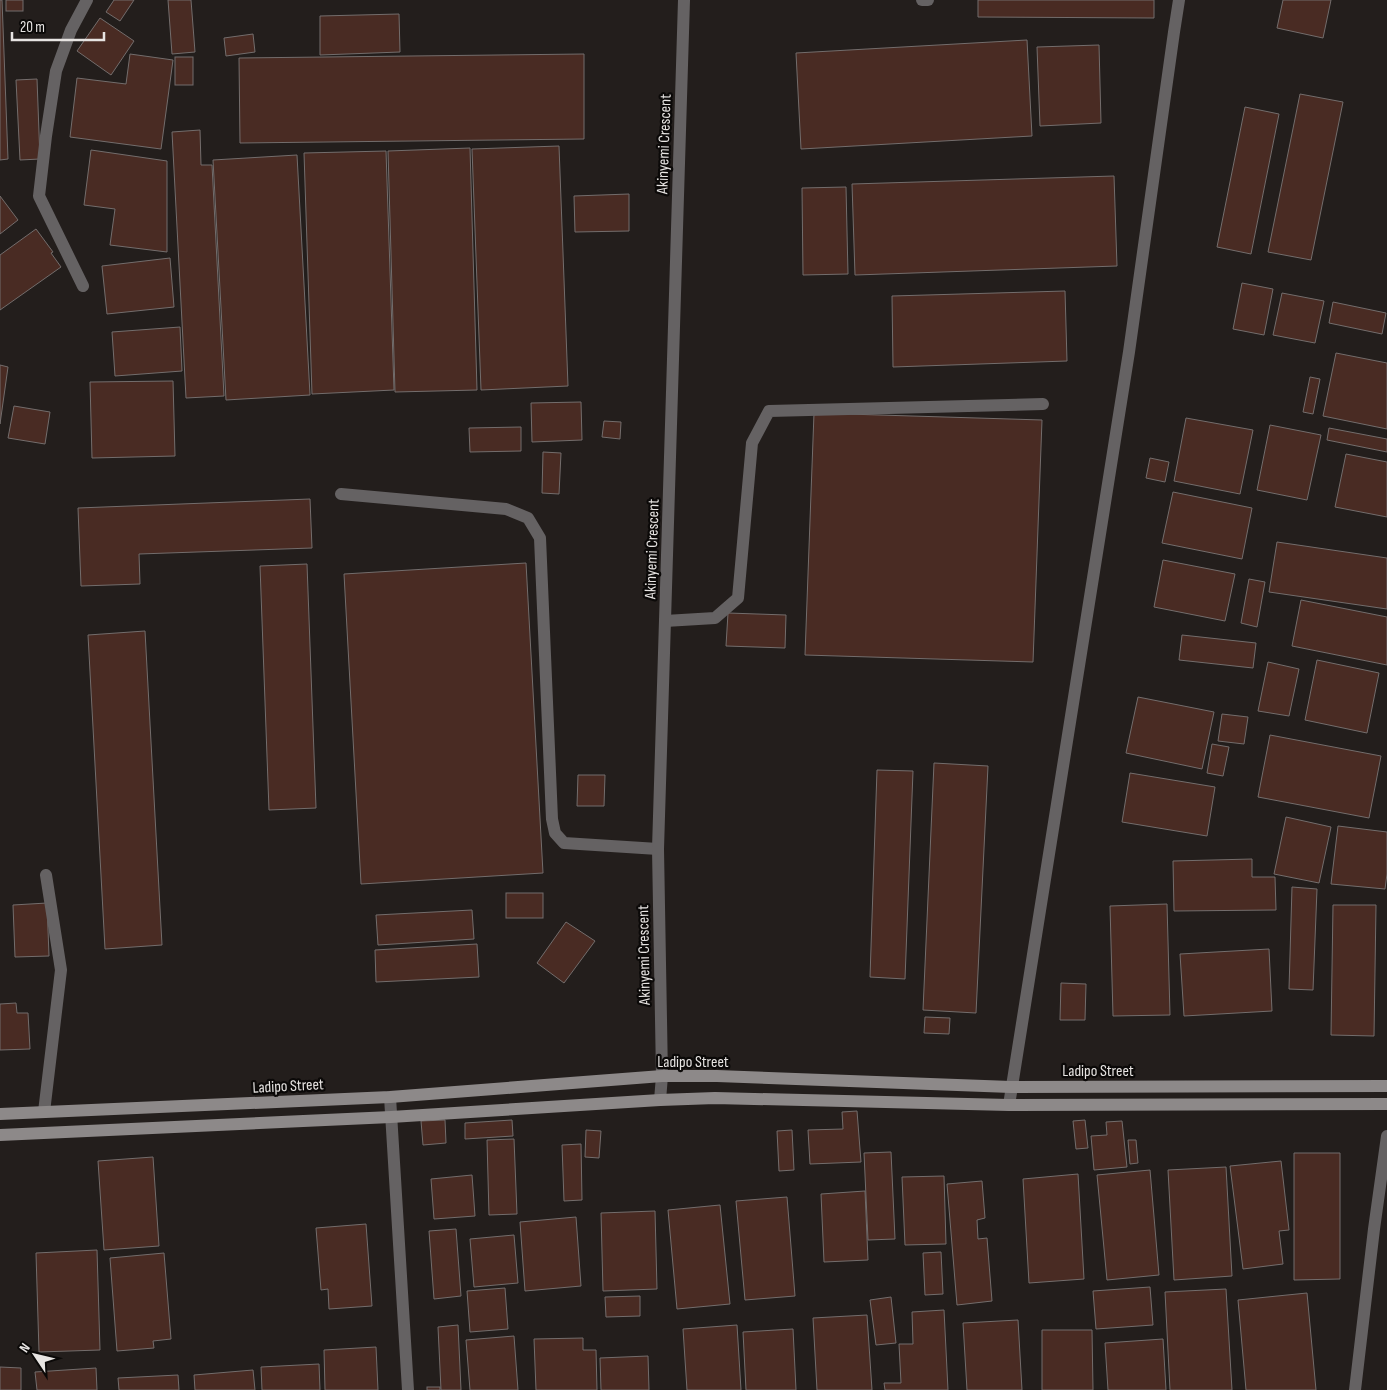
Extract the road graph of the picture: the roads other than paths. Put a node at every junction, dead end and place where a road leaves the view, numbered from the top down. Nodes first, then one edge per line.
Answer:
1 (87, 0) edge
2 (684, 0) edge
3 (922, 0) edge
4 (928, 0) edge
5 (1179, 0) edge
6 (82, 286) dead end
7 (1043, 404) dead end
8 (341, 494) dead end
9 (665, 621) junction
10 (658, 849) junction
11 (46, 875) dead end
12 (662, 1076) junction
13 (1387, 1086) edge
14 (1011, 1087) junction
15 (390, 1097) junction
16 (660, 1100) junction
17 (1387, 1104) edge
18 (1009, 1105) junction
19 (44, 1112) junction
20 (0, 1114) edge
21 (391, 1117) junction
22 (0, 1135) edge
23 (1387, 1136) edge
24 (408, 1390) edge
25 (1355, 1390) edge

1 - 6 street
2 - 9 street, Akinyemi Crescent
3 - 4 street
5 - 14 street
7 - 9 street
8 - 10 street
9 - 10 street, Akinyemi Crescent
10 - 12 street, Akinyemi Crescent
11 - 19 street
12 - 14 main road, Ladipo Street
12 - 15 main road, Ladipo Street
12 - 16 street, Akinyemi Crescent
13 - 14 main road, Ladipo Street
14 - 18 street
15 - 19 main road, Ladipo Street
15 - 21 street
16 - 18 main road
16 - 21 main road
17 - 18 main road
19 - 20 main road, Ladipo Street
21 - 22 main road
21 - 24 street
23 - 25 street

